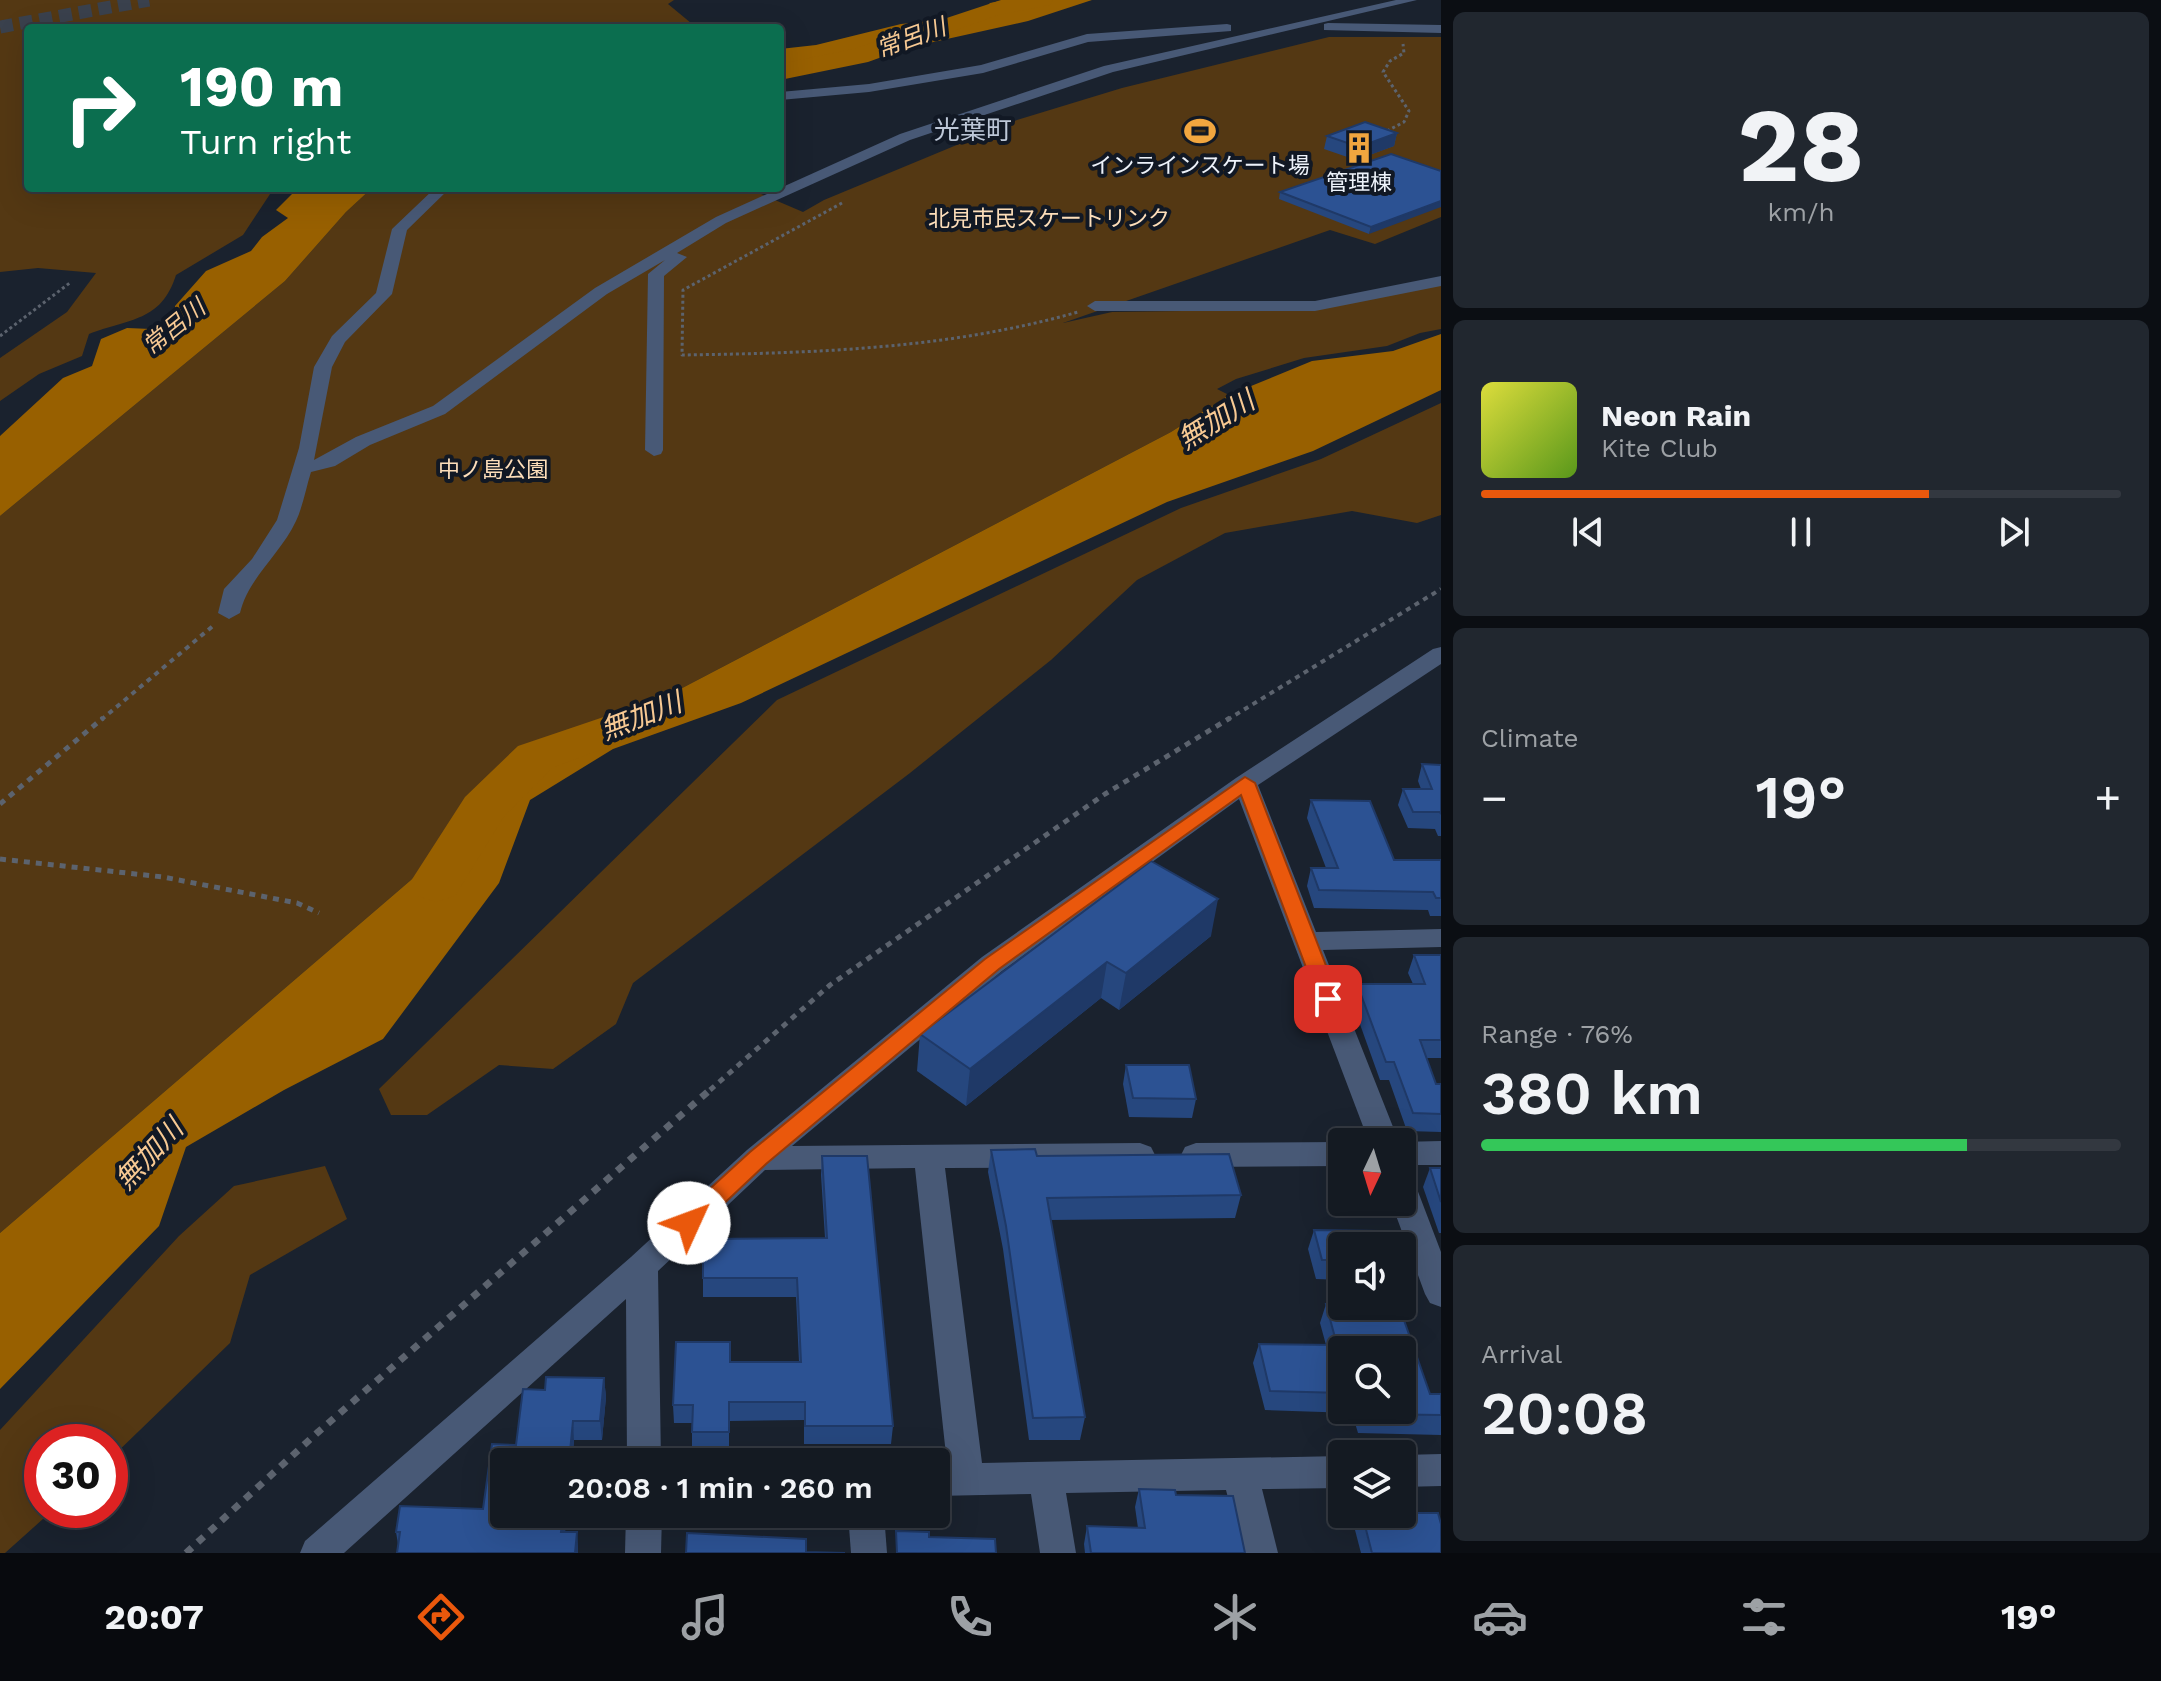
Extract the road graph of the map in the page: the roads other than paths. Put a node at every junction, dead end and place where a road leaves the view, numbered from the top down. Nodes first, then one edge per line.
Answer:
1 (1411, 0) edge
2 (1306, 25) junction
3 (1441, 29) edge
4 (784, 96) edge
5 (784, 189) edge
6 (439, 192) edge
7 (778, 192) edge
8 (707, 228) junction
9 (1441, 281) edge
10 (1095, 306) dead end
11 (654, 450) dead end
12 (303, 468) junction
13 (229, 613) road end
14 (1437, 666) edge
15 (1245, 783) junction
16 (1441, 938) edge
17 (1306, 941) junction
18 (1379, 1128) edge
19 (1416, 1153) edge
20 (1441, 1153) edge
21 (1328, 1154) edge
22 (929, 1156) junction
23 (758, 1158) junction
24 (1412, 1216) edge
25 (642, 1266) junction
26 (1441, 1294) edge
27 (644, 1448) edge
28 (1441, 1470) edge
29 (1416, 1471) edge
30 (1328, 1472) edge
31 (1240, 1474) junction
32 (1046, 1478) junction
33 (951, 1480) edge
34 (644, 1528) edge
35 (867, 1528) edge
36 (318, 1553) edge
37 (643, 1553) edge
38 (869, 1553) edge
39 (1058, 1553) edge
40 (1260, 1553) edge

1 - 2 street
2 - 3 street
2 - 4 street
2 - 5 street
6 - 12 street
7 - 8 street
8 - 11 street
8 - 12 street
9 - 10 street
12 - 13 street
14 - 15 street
15 - 17 street
15 - 23 street
16 - 17 street
17 - 18 street
19 - 20 street
21 - 22 street
22 - 23 street
22 - 33 street
23 - 25 street
24 - 26 street
25 - 27 street
25 - 36 street
28 - 29 street
30 - 31 street
31 - 32 street
31 - 40 street
32 - 33 street
32 - 39 street
34 - 37 street
35 - 38 street

